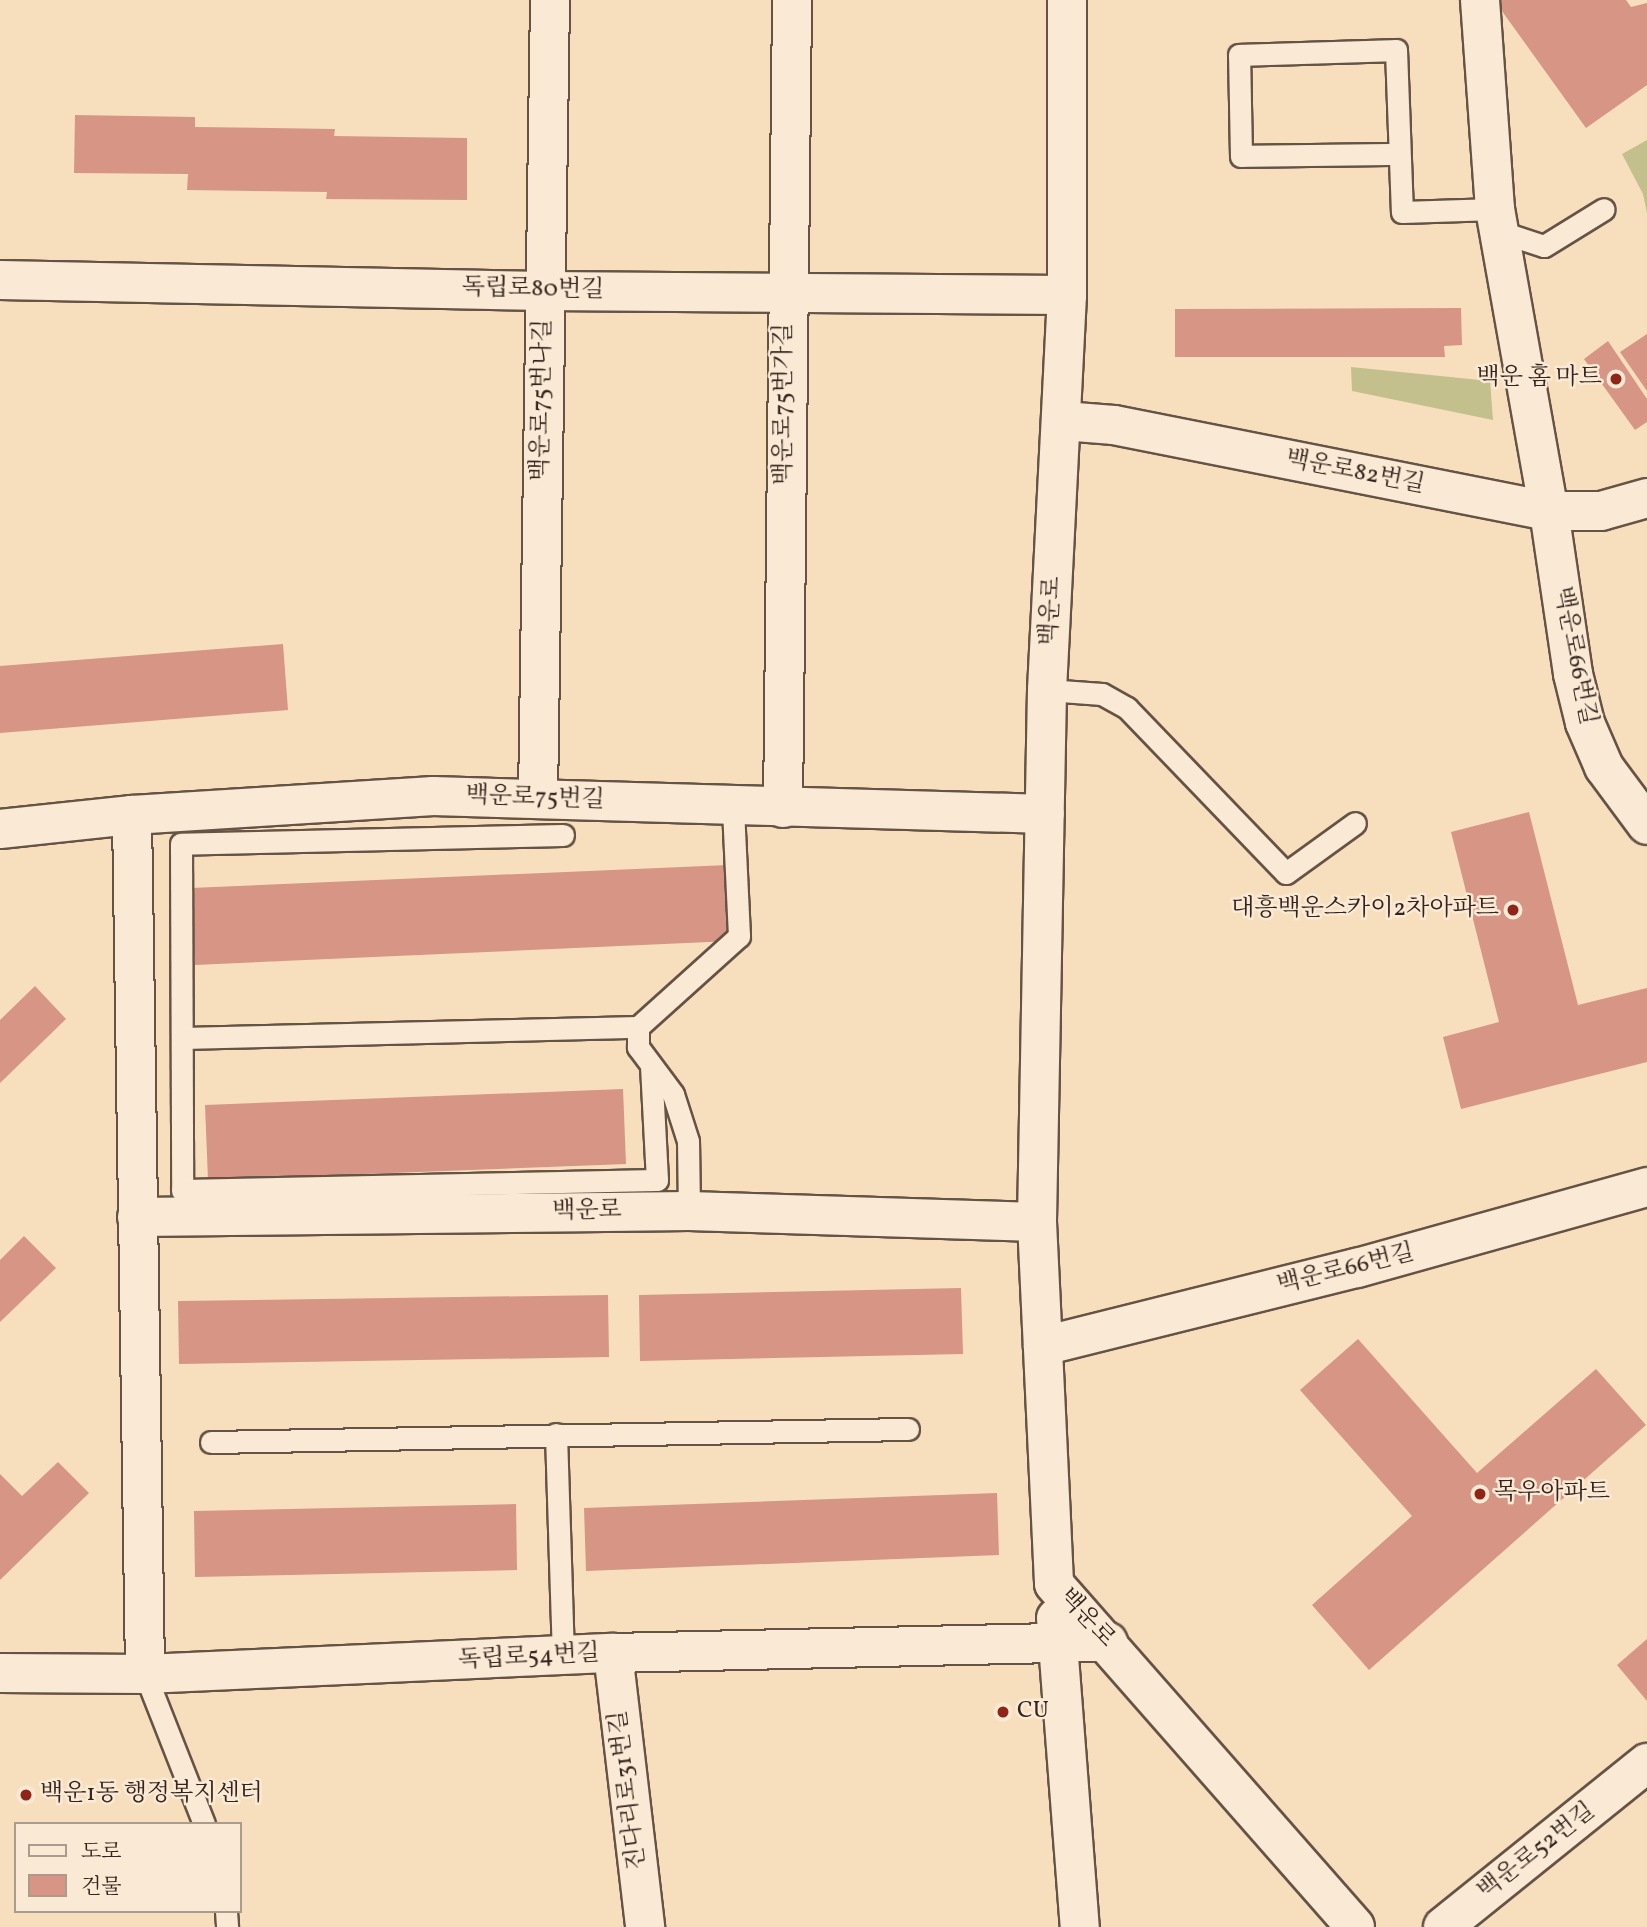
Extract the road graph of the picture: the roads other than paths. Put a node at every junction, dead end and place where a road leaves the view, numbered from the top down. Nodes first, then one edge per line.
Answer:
1 (550, 0) edge
2 (792, 0) edge
3 (1067, 0) edge
4 (1480, 0) edge
5 (1399, 154) junction
6 (1604, 209) dead end
7 (1496, 220) junction
8 (0, 280) edge
9 (544, 291) junction
10 (785, 293) junction
11 (1067, 295) junction
12 (1063, 421) junction
13 (1647, 498) edge
14 (1549, 511) junction
15 (1047, 690) junction
16 (538, 799) junction
17 (733, 807) junction
18 (783, 808) junction
19 (1045, 814) junction
20 (132, 815) junction
21 (1355, 823) dead end
22 (1647, 825) edge
23 (13, 827) edge
24 (563, 835) dead end
25 (638, 1027) junction
26 (183, 1038) junction
27 (652, 1065) junction
28 (1647, 1187) edge
29 (689, 1211) junction
30 (137, 1217) junction
31 (1037, 1223) junction
32 (1043, 1346) junction
33 (908, 1429) dead end
34 (556, 1434) junction
35 (211, 1441) dead end
36 (1054, 1584) junction
37 (1057, 1642) junction
38 (1108, 1642) junction
39 (613, 1653) junction
40 (563, 1657) junction
41 (0, 1673) edge
42 (145, 1674) junction
43 (1641, 1780) edge
44 (203, 1822) edge
45 (645, 1927) edge
46 (1080, 1927) edge
47 (1355, 1927) edge
48 (1443, 1927) edge

1 - 9 street, 백운로75번나길
2 - 10 street, 백운로75번가길
3 - 11 street, 백운로
4 - 7 street, 백운로66번길
5 - 5 lane
5 - 7 lane
6 - 7 lane
7 - 14 street, 백운로66번길
8 - 9 street, 독립로80번길
9 - 10 street, 독립로80번길
9 - 16 street, 백운로75번나길
10 - 11 street, 독립로80번길
10 - 18 street, 백운로75번가길
11 - 12 street, 백운로
12 - 14 street, 백운로82번길
12 - 15 street, 백운로
13 - 14 street, 백운로82번길
14 - 22 street, 백운로66번길
15 - 19 street, 백운로
15 - 21 lane
16 - 17 street, 백운로75번길
16 - 20 street, 백운로75번길
17 - 18 street, 백운로75번길
17 - 25 lane
18 - 19 street, 백운로75번길
19 - 31 street, 백운로
20 - 23 street, 백운로75번길
20 - 30 street
24 - 26 lane
25 - 26 lane
25 - 27 lane
26 - 27 lane
27 - 29 lane
28 - 32 street, 백운로66번길
29 - 30 street, 백운로
29 - 31 street, 백운로
30 - 42 street
31 - 32 street, 백운로
32 - 36 street, 백운로
33 - 34 lane
34 - 35 lane
34 - 40 lane
36 - 37 street
36 - 38 street, 백운로
37 - 38 street, 독립로54번길
37 - 39 street, 독립로54번길
37 - 46 street
38 - 47 street, 백운로
39 - 40 street, 독립로54번길
39 - 45 street, 진다리로31번길
40 - 42 street, 독립로54번길
41 - 42 street, 독립로54번길
42 - 44 lane
43 - 48 street, 백운로52번길

